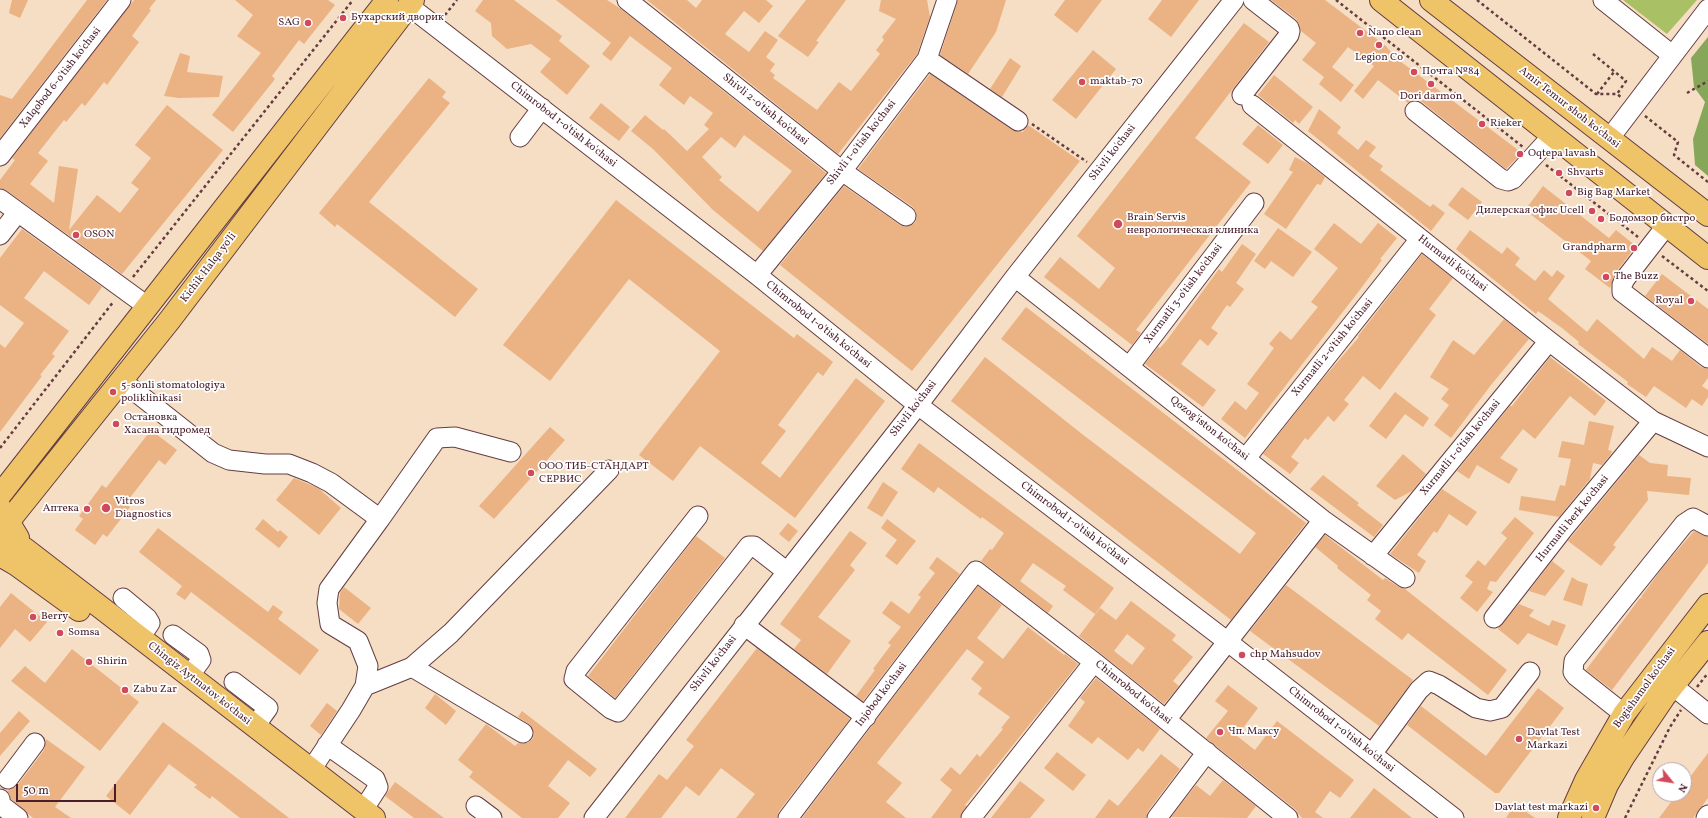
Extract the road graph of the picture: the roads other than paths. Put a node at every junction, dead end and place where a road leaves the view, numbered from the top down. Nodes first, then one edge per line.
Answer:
1 (121, 0) edge
2 (387, 0) edge
3 (947, 0) edge
4 (1234, 0) edge
5 (1252, 0) edge
6 (1381, 0) edge
7 (1431, 0) edge
8 (1603, 0) edge
9 (413, 2) edge
10 (632, 2) edge
11 (1708, 9) edge
12 (1672, 55) junction
13 (927, 59) junction
14 (542, 108) junction
15 (1415, 111) dead end
16 (1018, 121) road end
17 (1553, 135) junction
18 (520, 137) dead end
19 (1609, 139) junction
20 (0, 156) edge
21 (842, 171) junction
22 (0, 199) edge
23 (1254, 202) dead end
24 (18, 212) junction
25 (1708, 215) edge
26 (906, 216) dead end
27 (1666, 225) junction
28 (0, 235) edge
29 (1420, 239) junction
30 (1708, 258) edge
31 (757, 276) junction
32 (1015, 277) junction
33 (147, 306) junction
34 (1549, 341) junction
35 (1708, 358) edge
36 (1129, 367) junction
37 (122, 381) junction
38 (918, 405) junction
39 (1653, 421) junction
40 (1708, 447) edge
41 (511, 452) dead end
42 (1246, 458) junction
43 (609, 470) dead end
44 (0, 495) edge
45 (698, 516) dead end
46 (380, 519) junction
47 (1323, 520) junction
48 (2, 525) edge
49 (1708, 526) edge
50 (0, 555) edge
51 (1373, 556) junction
52 (786, 571) junction
53 (975, 571) joint
54 (1405, 578) dead end
55 (123, 598) dead end
56 (1708, 605) edge
57 (1494, 618) dead end
58 (744, 625) junction
59 (173, 634) dead end
60 (140, 638) junction
61 (1228, 642) junction
62 (1708, 642) edge
63 (1094, 662) junction
64 (412, 667) junction
65 (1530, 672) dead end
66 (189, 676) junction
67 (234, 682) dead end
68 (365, 686) junction
69 (1681, 692) junction
70 (1624, 714) junction
71 (1708, 714) edge
72 (866, 717) junction
73 (1166, 720) junction
74 (255, 726) junction
75 (523, 733) dead end
76 (35, 743) dead end
77 (327, 745) junction
78 (1207, 752) junction
79 (1372, 754) junction
80 (311, 770) junction
81 (3, 781) edge
82 (0, 799) edge
83 (476, 806) dead end
84 (362, 815) edge
85 (1708, 816) edge
86 (18, 818) edge
87 (492, 818) edge
88 (594, 818) edge
89 (788, 818) edge
90 (971, 818) edge
91 (1157, 818) edge
92 (1288, 818) edge
93 (1454, 818) edge
94 (1569, 818) edge
95 (1593, 818) edge
96 (1706, 818) edge

1 - 20 street, Xalqobod 6-o'tish ko'chasi
2 - 33 main road
3 - 13 street, Shivli 1-o'tish ko'chasi
4 - 32 street, Shivli ko'chasi
5 - 29 street, Hurmatli ko'chasi
6 - 17 main road
7 - 19 main road, Amir Temur shoh ko'chasi
8 - 12 street
9 - 14 street, Chimrobod 1-o'tish ko'chasi
9 - 37 main road, Kichik Halqa yo'li
10 - 21 street, Shivli 2-o'tish ko'chasi
11 - 12 street
12 - 19 street
13 - 16 street
13 - 21 street, Shivli 1-o'tish ko'chasi
14 - 18 street
14 - 31 street, Chimrobod 1-o'tish ko'chasi
15 - 17 street
17 - 27 main road
19 - 25 main road, Amir Temur shoh ko'chasi
21 - 26 street, Shivli 2-o'tish ko'chasi
21 - 31 street, Shivli 1-o'tish ko'chasi
22 - 24 street
23 - 36 street, Xurmatli 3-o'tish ko'chasi
24 - 28 street
24 - 33 street
27 - 30 main road
27 - 35 street
29 - 34 street, Hurmatli ko'chasi
29 - 42 street, Xurmatli 2-o'tish ko'chasi
31 - 38 street, Chimrobod 1-o'tish ko'chasi
32 - 36 street, Qozog'iston ko'chasi
32 - 38 street, Shivli ko'chasi
33 - 44 main road
34 - 39 street, Hurmatli ko'chasi
34 - 51 street, Xurmatli 1-o'tish ko'chasi
36 - 42 street, Qozog'iston ko'chasi
37 - 46 street
37 - 48 main road, Kichik Halqa yo'li
38 - 52 street, Shivli ko'chasi
38 - 61 street, Chimrobod 1-o'tish ko'chasi
39 - 40 street, Hurmatli ko'chasi
39 - 57 street, Hurmatli berk ko'chasi
41 - 46 street
42 - 47 street, Qozog'iston ko'chasi
43 - 64 street
45 - 52 street
46 - 68 street
47 - 51 street, Qozog'iston ko'chasi
47 - 61 street
48 - 60 main road, Chingiz Aytmatov ko'chasi
49 - 70 street
50 - 84 main road, Chingiz Aytmatov ko'chasi
51 - 54 street, Qozog'iston ko'chasi
52 - 58 street, Shivli ko'chasi
53 - 63 street, Chimrobod ko'chasi
53 - 72 street, Injobod ko'chasi
55 - 60 street
56 - 70 main road, Bogishamol ko'chasi
58 - 72 street
58 - 88 street, Shivli ko'chasi
59 - 66 street
60 - 66 main road, Chingiz Aytmatov ko'chasi
61 - 73 street
61 - 79 street, Chimrobod 1-o'tish ko'chasi
62 - 69 main road, Bogishamol ko'chasi
63 - 73 street, Chimrobod ko'chasi
63 - 90 street
64 - 68 street
64 - 75 street
65 - 79 street
66 - 74 main road, Chingiz Aytmatov ko'chasi
67 - 74 street
68 - 77 street
69 - 71 street
69 - 95 main road, Bogishamol ko'chasi
70 - 94 main road, Bogishamol ko'chasi
72 - 89 street, Injobod ko'chasi
73 - 78 street, Chimrobod ko'chasi
74 - 80 main road, Chingiz Aytmatov ko'chasi
76 - 81 street
77 - 80 street
77 - 84 street
78 - 91 street
78 - 92 street, Chimrobod ko'chasi
79 - 93 street, Chimrobod 1-o'tish ko'chasi
80 - 84 main road, Chingiz Aytmatov ko'chasi
82 - 86 street
83 - 87 street
85 - 96 street

